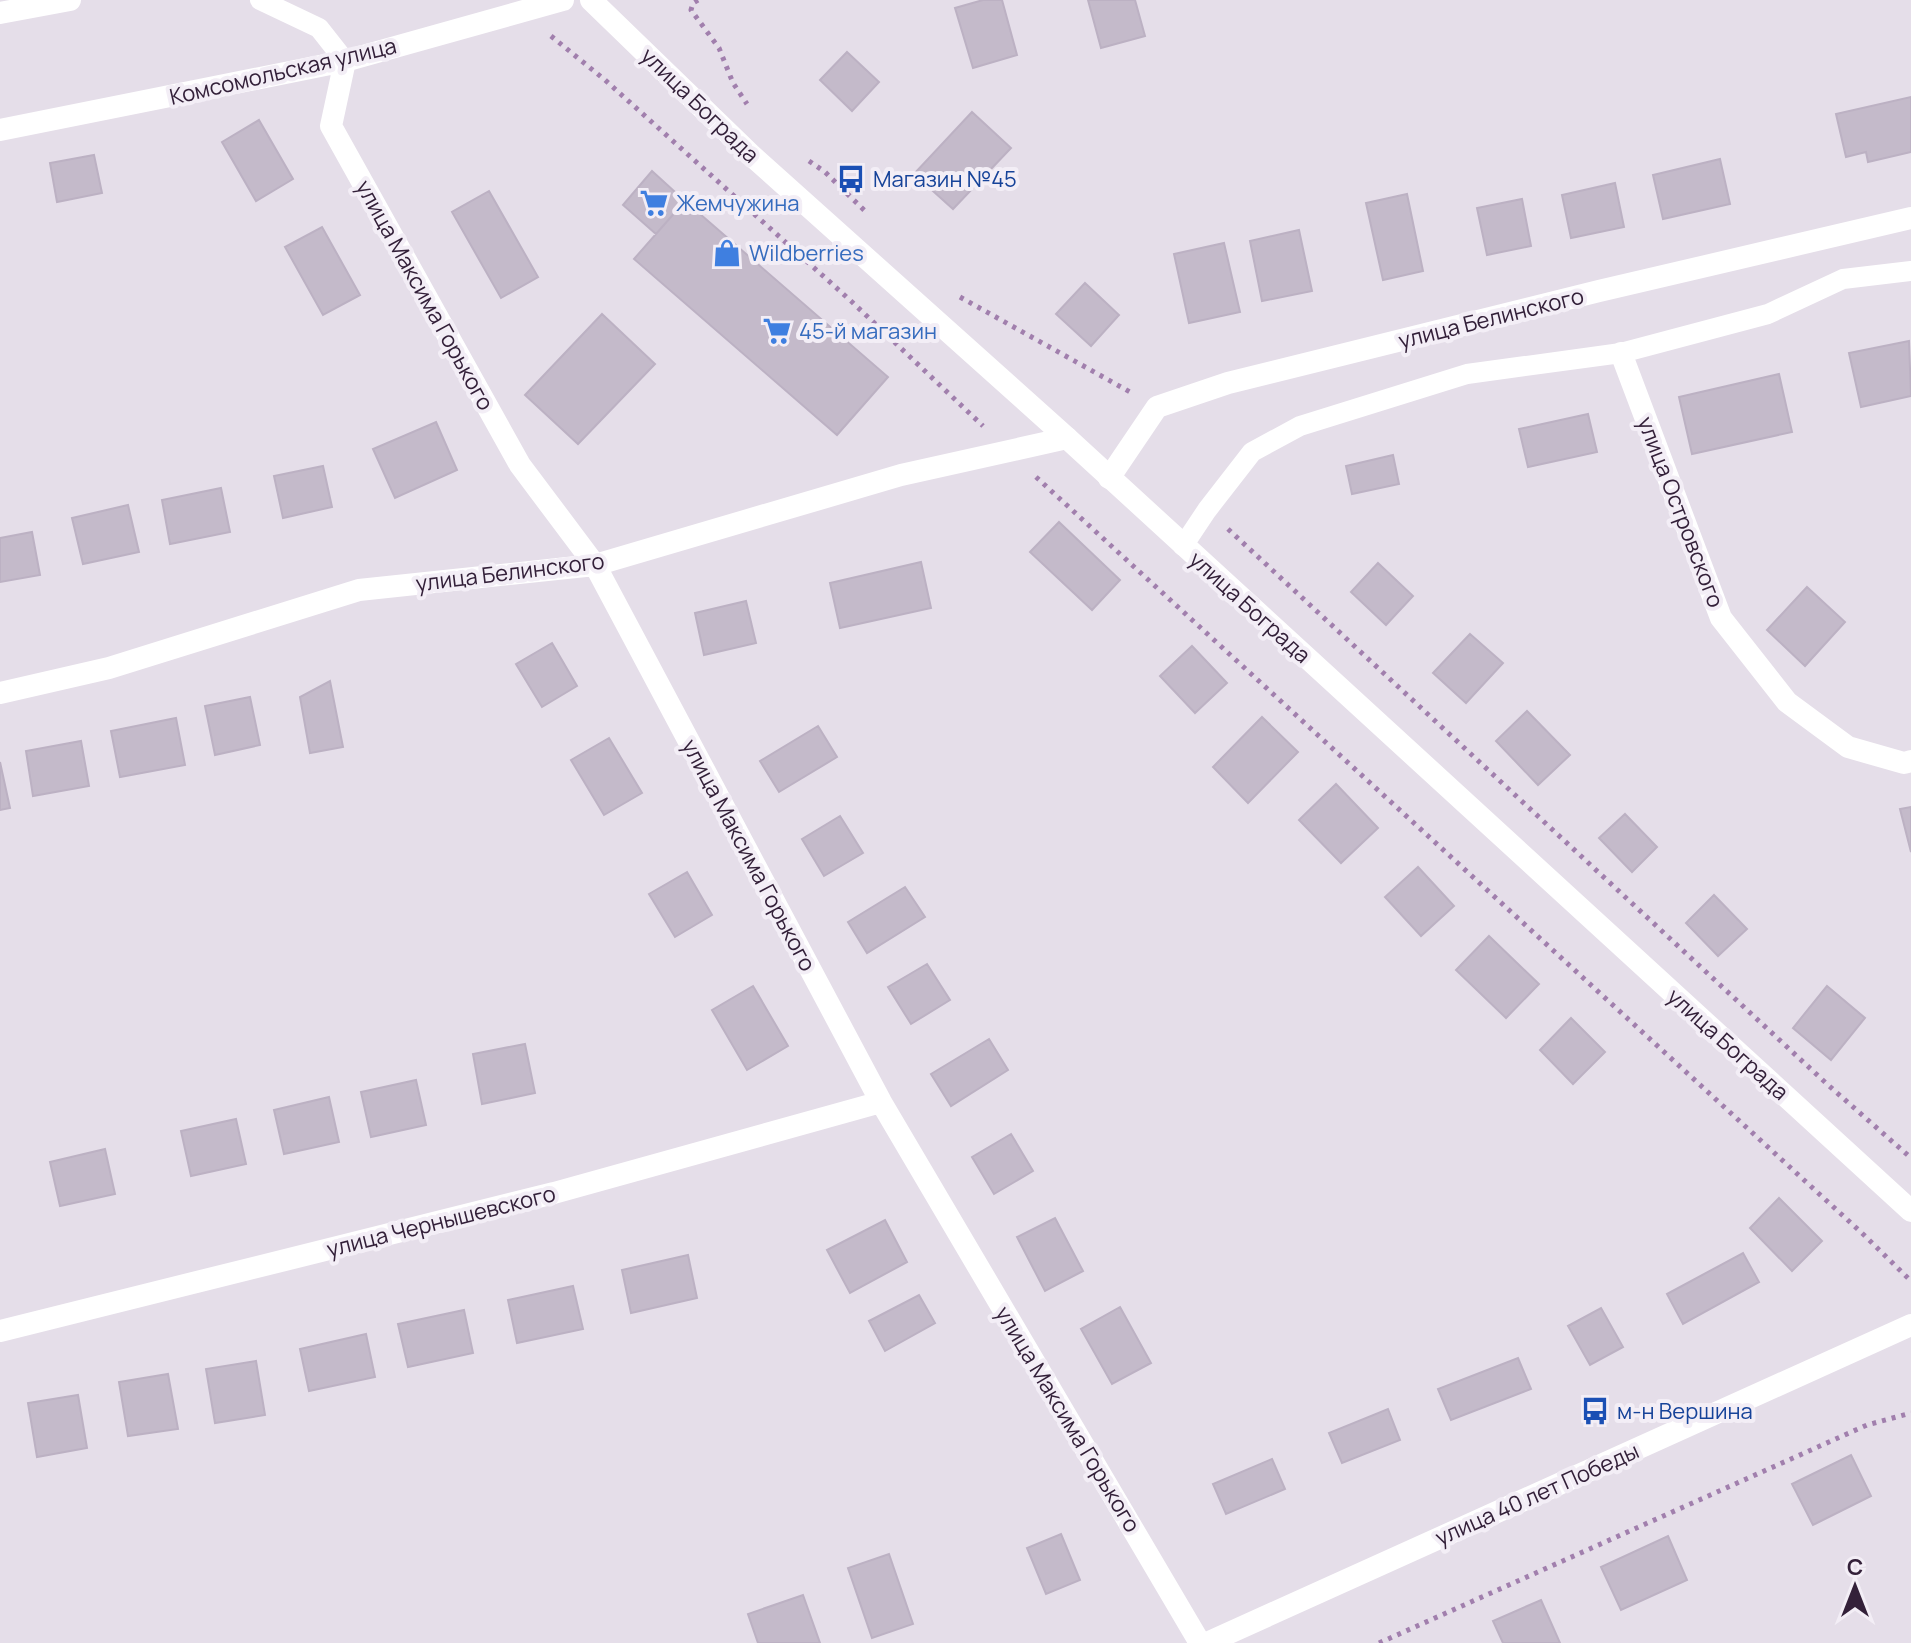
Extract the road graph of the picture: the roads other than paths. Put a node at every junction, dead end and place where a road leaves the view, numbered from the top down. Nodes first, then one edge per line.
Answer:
1 (70, 0) edge
2 (260, 0) edge
3 (563, 0) edge
4 (591, 0) edge
5 (0, 13) edge
6 (345, 61) junction
7 (0, 130) edge
8 (1911, 218) edge
9 (1911, 271) edge
10 (1621, 353) junction
11 (1067, 438) junction
12 (1109, 478) junction
13 (1183, 546) junction
14 (595, 565) junction
15 (0, 693) edge
16 (1911, 761) edge
17 (881, 1102) junction
18 (1911, 1211) edge
19 (1911, 1325) edge
20 (0, 1331) edge
21 (1200, 1643) edge
22 (1207, 1643) edge

1 - 5 street
2 - 6 lane
3 - 6 street, Комсомольская улица
4 - 11 street, улица Бограда
6 - 7 street, Комсомольская улица
6 - 14 street, улица Максима Горького
8 - 12 street, улица Белинского
9 - 10 lane
10 - 13 lane
10 - 16 street, улица Островского
11 - 12 street, улица Бограда
11 - 14 street, улица Белинского
12 - 13 street, улица Бограда
13 - 18 street, улица Бограда
14 - 15 street, улица Белинского
14 - 17 street, улица Максима Горького
17 - 20 street, улица Чернышевского
17 - 21 street, улица Максима Горького
19 - 22 street, улица 40 лет Победы

